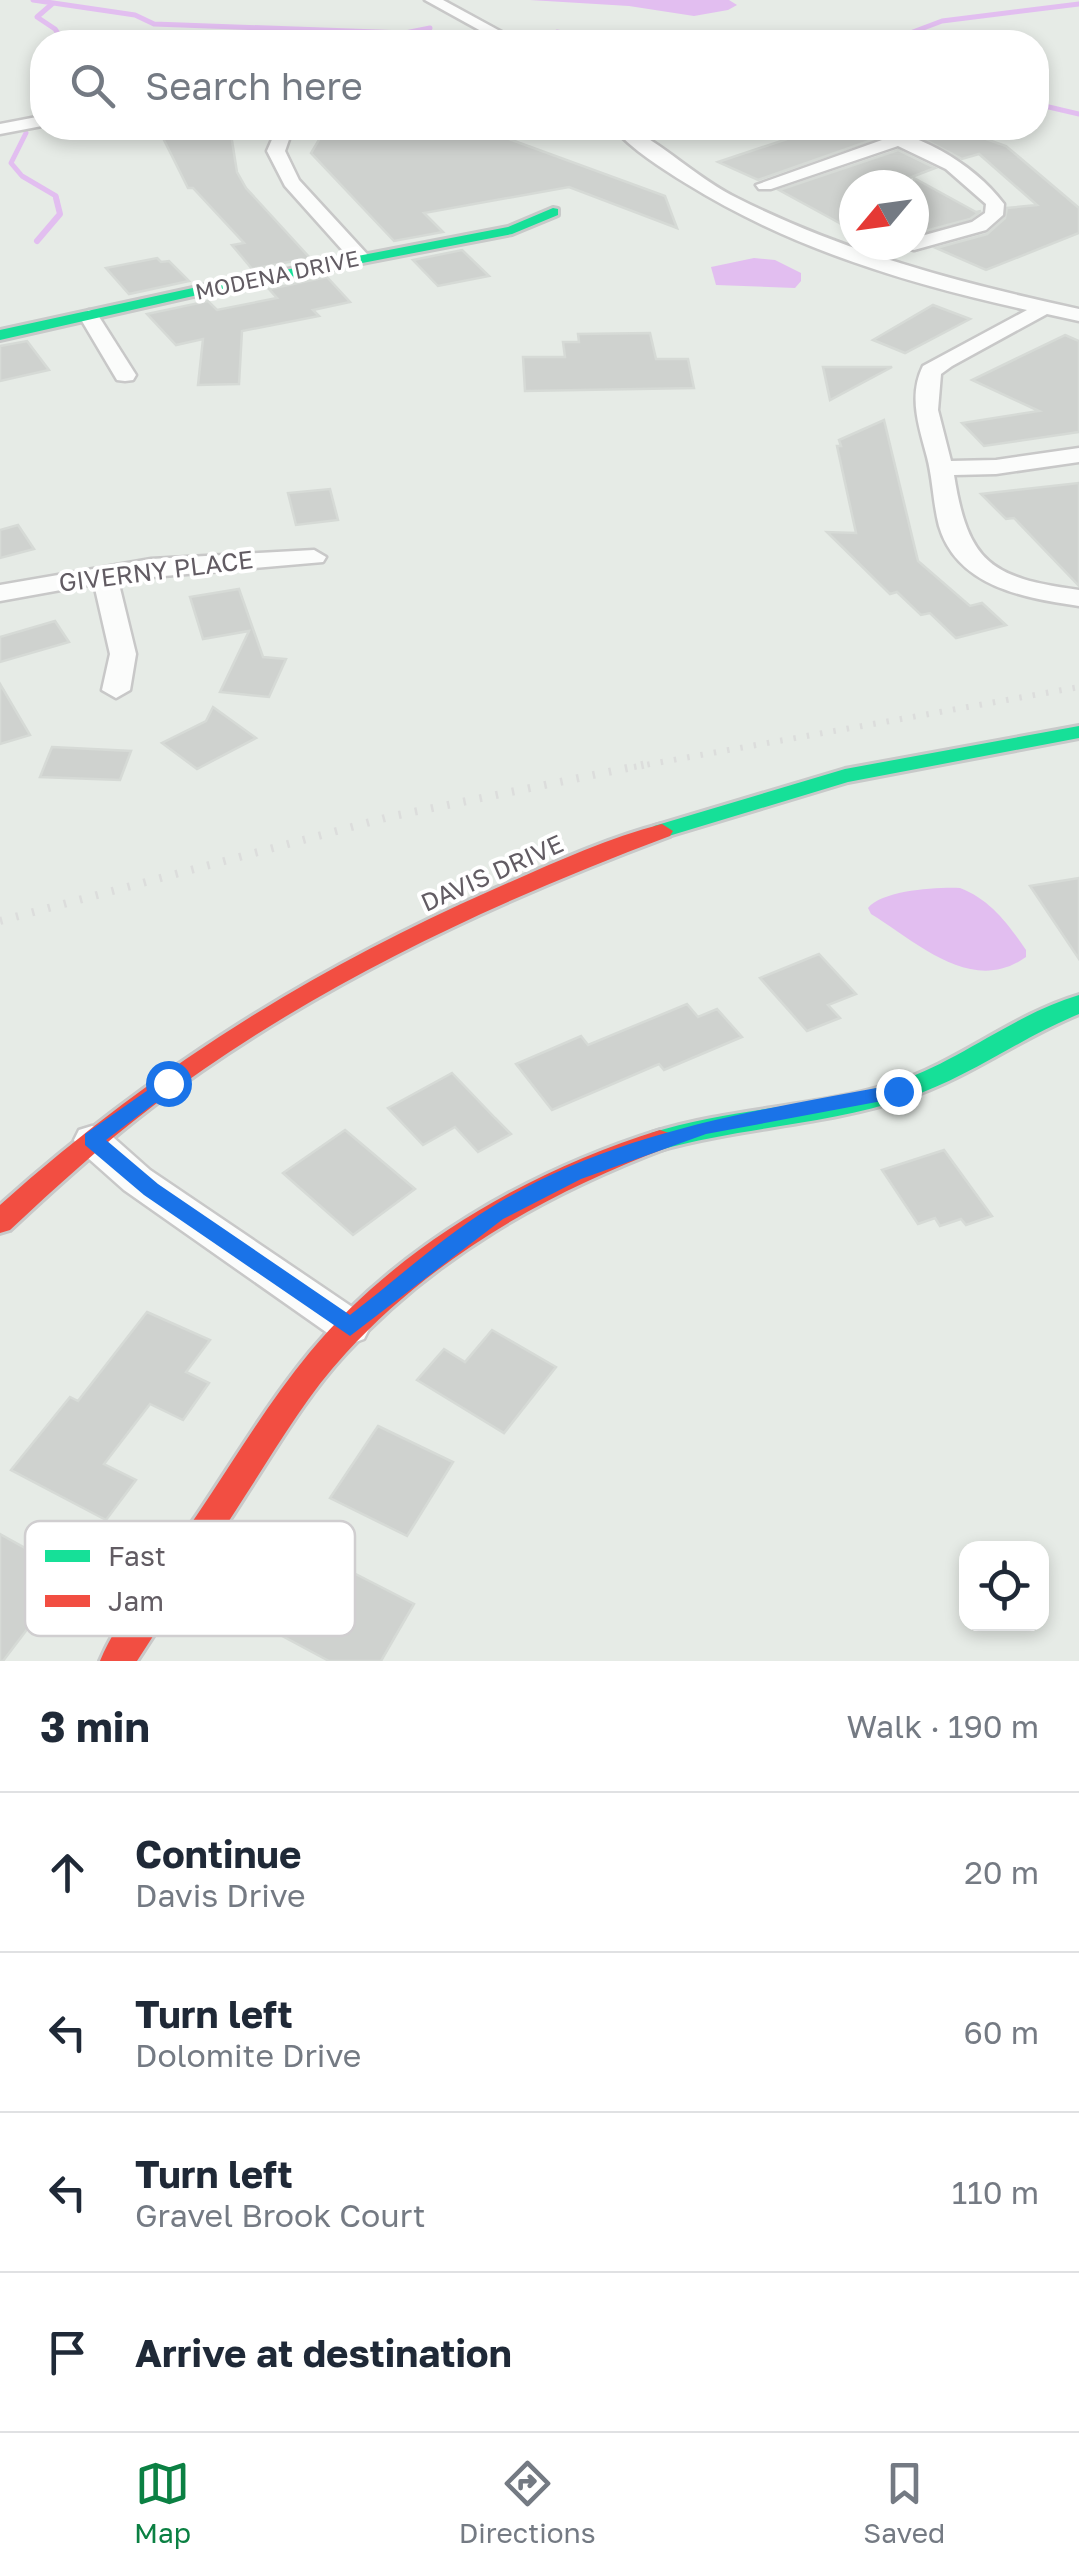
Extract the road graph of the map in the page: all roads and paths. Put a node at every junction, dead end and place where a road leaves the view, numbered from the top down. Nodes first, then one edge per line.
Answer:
1 (432, 0) edge
2 (489, 30) edge
3 (30, 123) edge
4 (0, 129) edge
5 (280, 140) edge
6 (636, 140) edge
7 (895, 140) edge
8 (898, 141) junction
9 (765, 185) dead end
10 (553, 212) dead end
11 (929, 239) edge
12 (839, 250) edge
13 (360, 258) junction
14 (866, 260) edge
15 (1043, 307) junction
16 (1079, 314) edge
17 (90, 316) junction
18 (0, 336) edge
19 (125, 375) dead end
20 (1079, 455) edge
21 (941, 468) junction
22 (314, 557) dead end
23 (104, 573) junction
24 (0, 594) edge
25 (1079, 598) edge
26 (116, 690) dead end
27 (1079, 732) edge
28 (1079, 1004) edge
29 (92, 1140) junction
30 (0, 1222) edge
31 (350, 1327) junction
32 (210, 1521) edge
33 (133, 1636) edge
34 (116, 1661) edge

1 - 2 street
3 - 4 street
5 - 13 street
6 - 12 street
7 - 8 street
8 - 9 street
8 - 11 street
10 - 13 street, MODENA DRIVE
13 - 17 street, MODENA DRIVE
14 - 15 street
15 - 16 street
15 - 21 street
17 - 18 street, MODENA DRIVE
17 - 19 street
20 - 21 street
21 - 25 street
22 - 23 street, GIVERNY PLACE
23 - 24 street, GIVERNY PLACE
23 - 26 street
27 - 29 street, DAVIS DRIVE
28 - 31 street
29 - 30 street, DAVIS DRIVE
29 - 31 street
31 - 32 street
33 - 34 street

